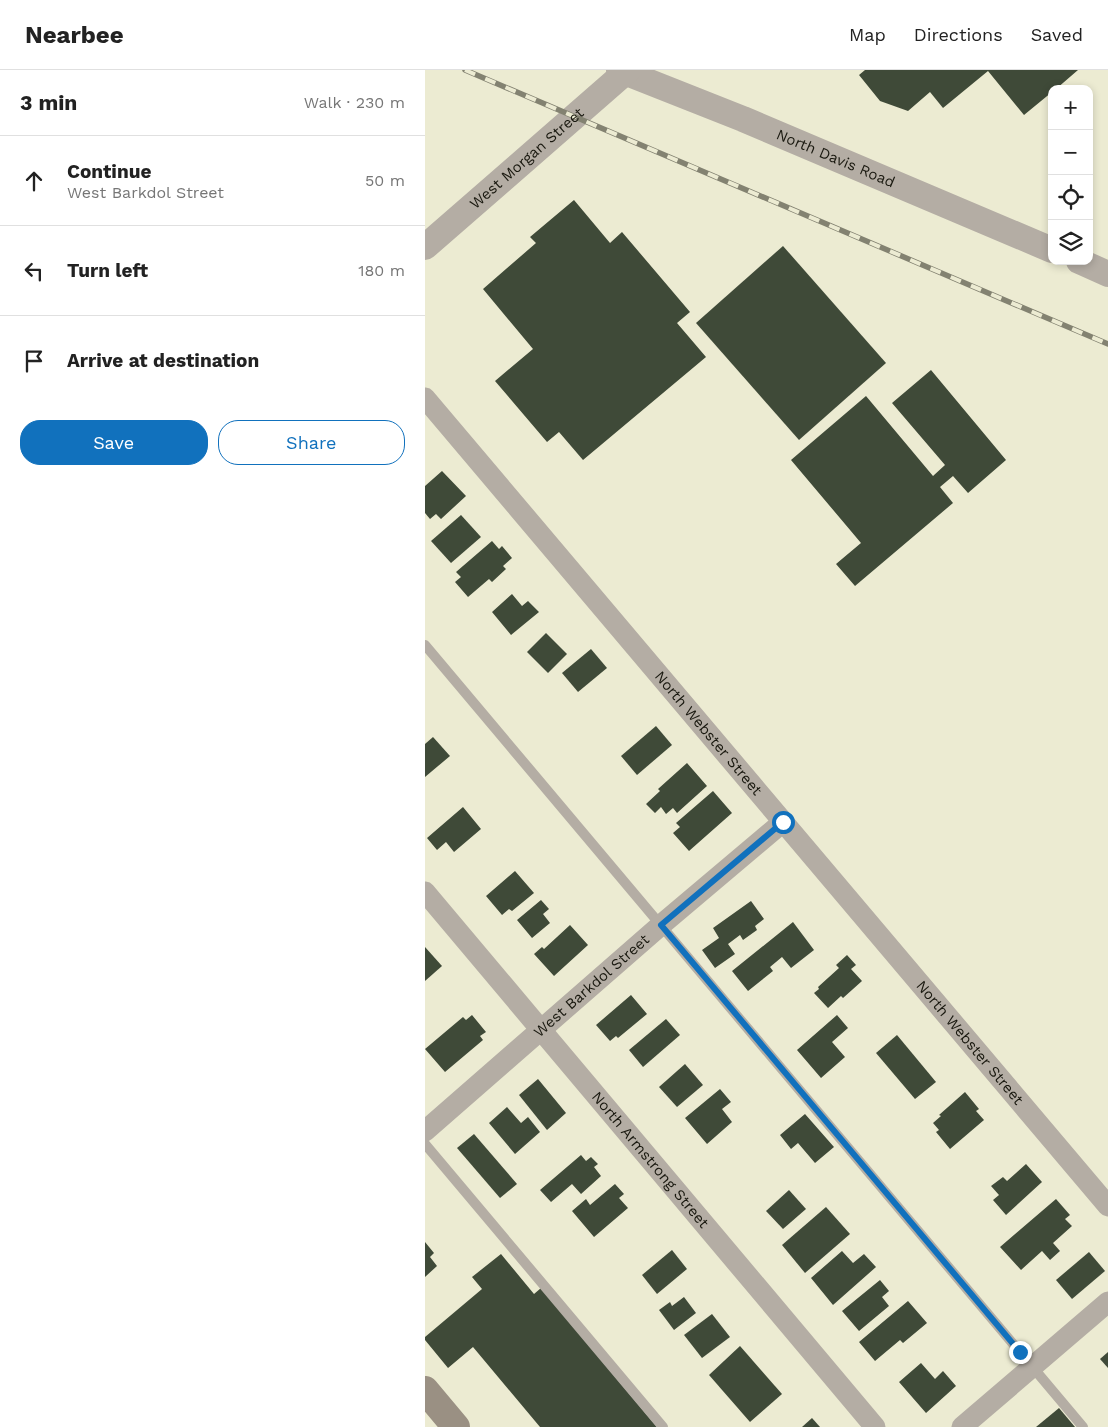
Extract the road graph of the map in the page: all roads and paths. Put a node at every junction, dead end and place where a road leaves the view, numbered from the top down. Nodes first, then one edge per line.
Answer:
1 (624, 71) edge
2 (425, 247) edge
3 (1048, 248) edge
4 (1088, 265) edge
5 (1108, 274) edge
6 (425, 398) edge
7 (425, 646) edge
8 (783, 822) junction
9 (425, 892) edge
10 (661, 925) junction
11 (540, 1030) junction
12 (425, 1131) edge
13 (425, 1144) edge
14 (1108, 1206) edge
15 (1108, 1302) edge
16 (1033, 1366) junction
17 (425, 1390) edge
18 (456, 1427) edge
19 (663, 1427) edge
20 (875, 1427) edge
21 (962, 1427) edge
22 (1083, 1427) edge

1 - 2 street, West Morgan Street
1 - 3 street, North Davis Road
4 - 5 street
6 - 8 street, North Webster Street
7 - 10 lane
8 - 10 street, West Barkdol Street
8 - 14 street, North Webster Street
9 - 11 street, North Armstrong Street
10 - 11 street, West Barkdol Street
10 - 16 lane
11 - 12 street, West Barkdol Street
11 - 20 street, North Armstrong Street
13 - 19 lane
15 - 16 street
16 - 21 street
16 - 22 lane
17 - 18 main road

